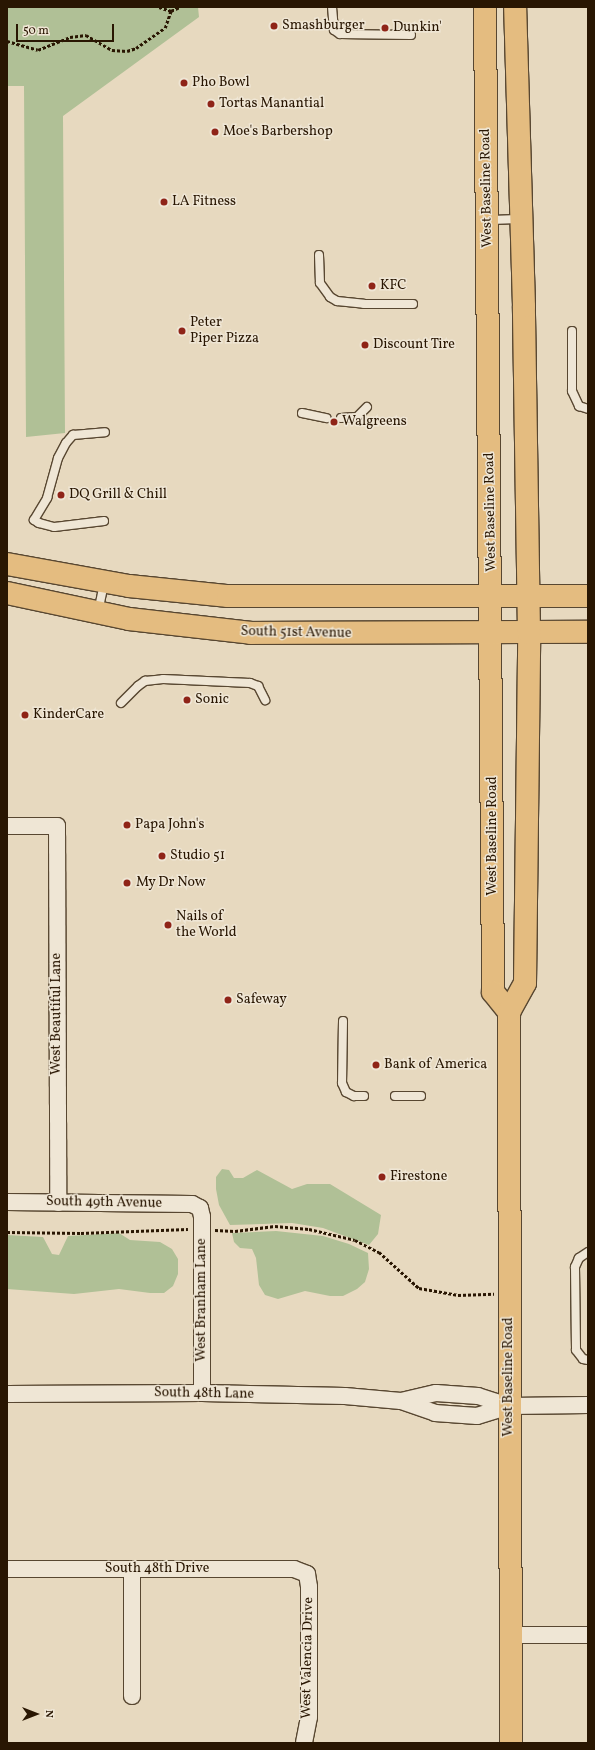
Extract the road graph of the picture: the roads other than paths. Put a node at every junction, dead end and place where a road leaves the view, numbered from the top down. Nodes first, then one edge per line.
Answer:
1 (332, 7) edge
2 (485, 7) edge
3 (515, 7) edge
4 (411, 35) dead end
5 (520, 219) junction
6 (488, 220) junction
7 (319, 255) dead end
8 (413, 304) dead end
9 (572, 331) dead end
10 (367, 406) dead end
11 (588, 409) edge
12 (302, 413) dead end
13 (326, 418) dead end
14 (341, 418) dead end
15 (105, 432) dead end
16 (104, 521) dead end
17 (7, 564) edge
18 (104, 582) junction
19 (7, 593) edge
20 (492, 596) junction
21 (528, 596) junction
22 (588, 596) edge
23 (98, 613) junction
24 (588, 632) edge
25 (529, 633) junction
26 (491, 634) junction
27 (265, 700) dead end
28 (122, 703) dead end
29 (7, 826) edge
30 (509, 1012) junction
31 (343, 1021) dead end
32 (364, 1096) dead end
33 (395, 1096) dead end
34 (421, 1096) dead end
35 (7, 1202) edge
36 (58, 1203) junction
37 (200, 1208) joint
38 (588, 1252) edge
39 (588, 1360) edge
40 (202, 1393) junction
41 (7, 1394) edge
42 (588, 1405) edge
43 (509, 1406) junction
44 (7, 1569) edge
45 (132, 1569) junction
46 (307, 1574) joint
47 (510, 1635) junction
48 (588, 1635) edge
49 (132, 1696) dead end
50 (304, 1743) edge
51 (511, 1743) edge

1 - 4 lane
2 - 6 main road, West Baseline Road
3 - 5 main road, West Baseline Road
5 - 6 lane
5 - 21 main road, West Baseline Road
6 - 20 main road, West Baseline Road
7 - 8 lane
9 - 11 lane
10 - 14 lane
12 - 13 lane
15 - 16 lane
17 - 18 main road
18 - 20 main road
18 - 23 lane
19 - 23 main road, South 51st Avenue
20 - 21 main road
20 - 26 main road, West Baseline Road
21 - 22 main road
21 - 25 main road, West Baseline Road
23 - 26 main road, South 51st Avenue
24 - 25 main road, South 51st Avenue
25 - 26 main road, South 51st Avenue
25 - 30 main road, West Baseline Road
26 - 30 main road, West Baseline Road
27 - 28 lane
29 - 36 street, West Beautiful Lane
30 - 43 main road, West Baseline Road
31 - 32 lane
33 - 34 lane
35 - 36 street, South 49th Avenue
36 - 37 street, South 49th Avenue
37 - 40 street, West Branham Lane
38 - 39 lane
40 - 41 street, South 48th Lane
40 - 43 street, South 48th Lane
42 - 43 street, South 48th Lane
43 - 47 main road, West Baseline Road
44 - 45 street, South 48th Drive
45 - 46 street, South 48th Drive
45 - 49 street
46 - 50 street, West Valencia Drive
47 - 48 street
47 - 51 main road, West Baseline Road

